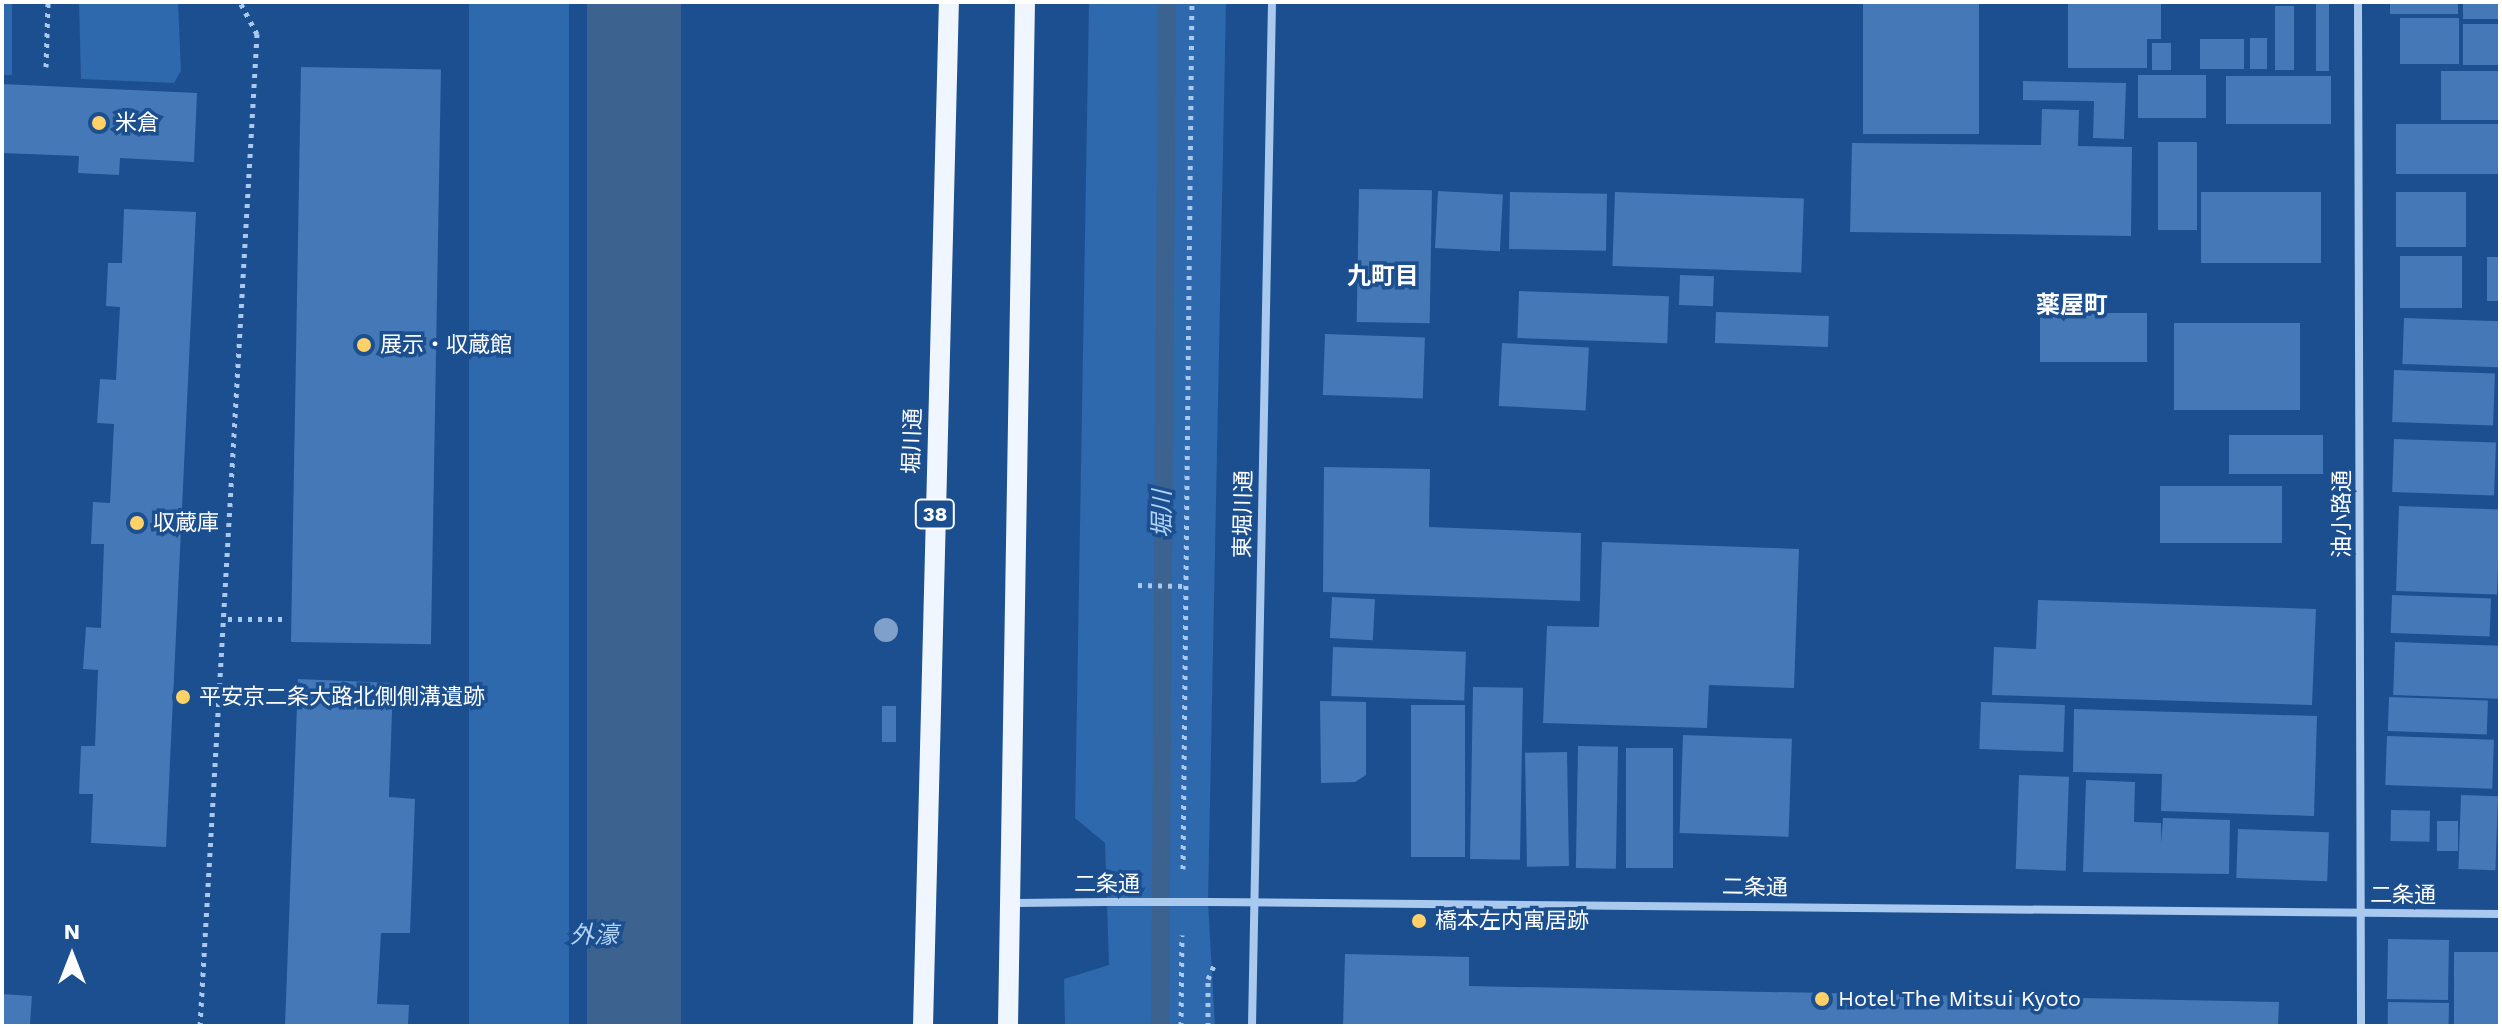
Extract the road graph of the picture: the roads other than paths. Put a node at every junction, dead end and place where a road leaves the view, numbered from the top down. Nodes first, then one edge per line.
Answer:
1 (949, 2) edge
2 (1025, 2) edge
3 (1272, 2) edge
4 (2358, 2) edge
5 (1251, 901) junction
6 (1010, 903) junction
7 (2361, 913) junction
8 (2500, 914) edge
9 (923, 1026) edge
10 (1008, 1026) edge
11 (1252, 1026) edge
12 (2361, 1026) edge

1 - 9 main road, 堀川通 / 38
2 - 6 main road
3 - 5 street, 東堀川通
4 - 7 street, 油小路通
5 - 6 street, 二条通, bridge
5 - 7 street, 二条通
5 - 11 street, 東堀川通
6 - 10 main road
7 - 8 street, 二条通
7 - 12 street, 油小路通

